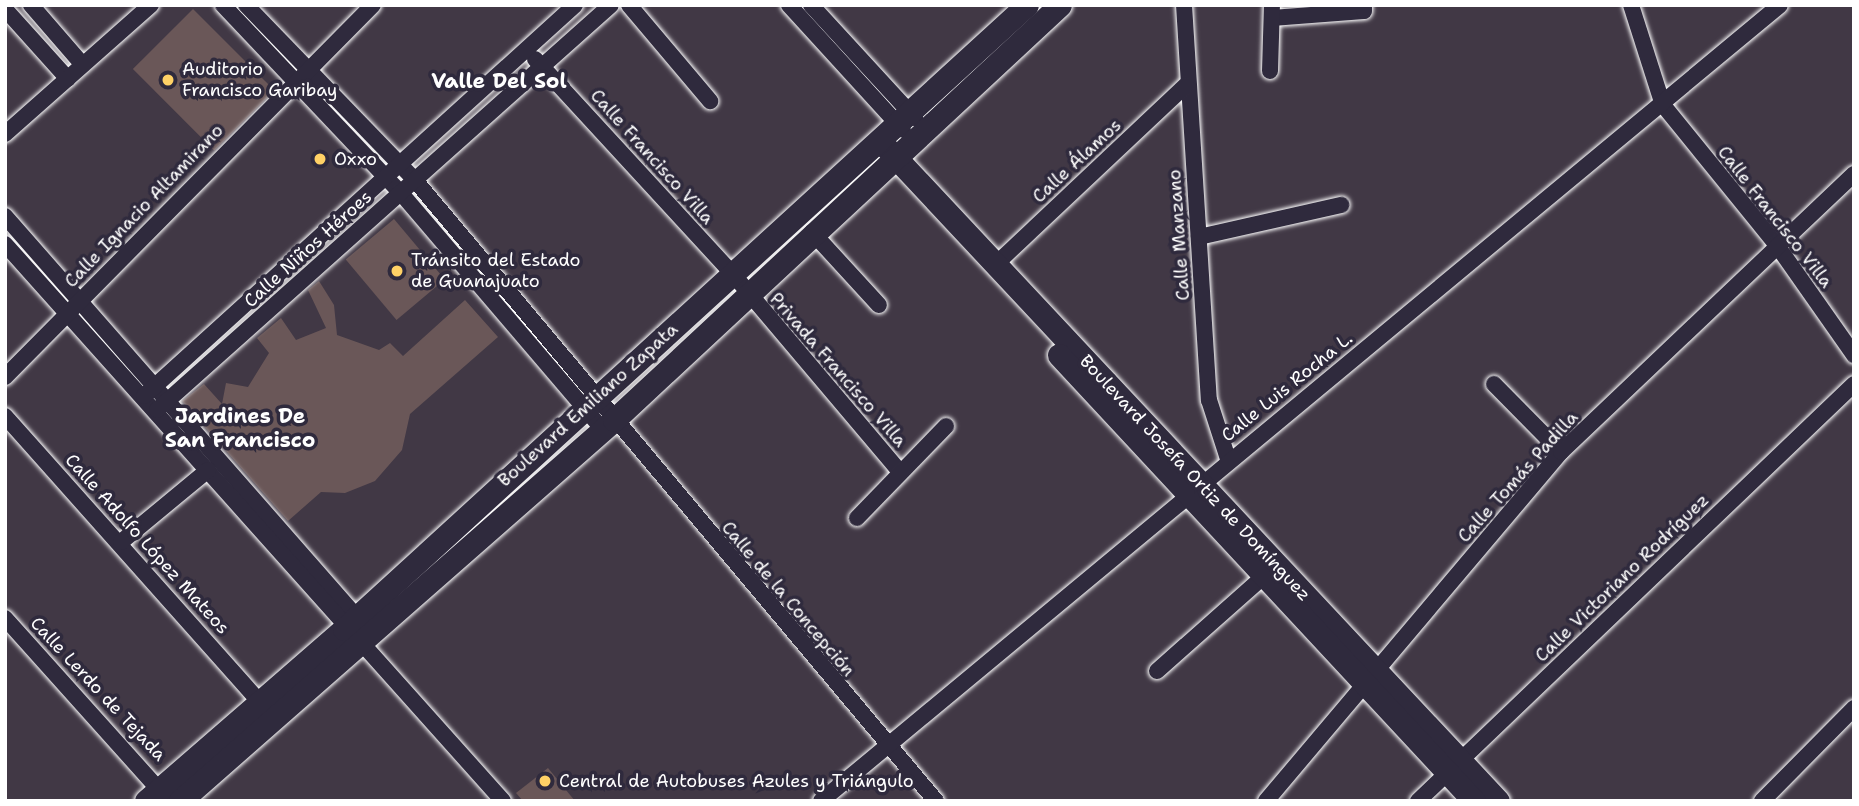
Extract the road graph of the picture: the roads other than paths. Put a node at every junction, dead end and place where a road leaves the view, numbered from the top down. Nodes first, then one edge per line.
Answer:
1 (31, 5) edge
2 (151, 5) edge
3 (223, 5) edge
4 (373, 5) edge
5 (575, 5) edge
6 (611, 5) edge
7 (629, 5) edge
8 (789, 5) edge
9 (811, 5) edge
10 (1027, 5) edge
11 (1060, 5) edge
12 (1184, 5) edge
13 (1364, 5) edge
14 (1631, 5) edge
15 (1780, 5) edge
16 (249, 6) edge
17 (5, 9) edge
18 (1272, 11) edge
19 (236, 20) junction
20 (526, 50) junction
21 (83, 65) junction
22 (542, 65) junction
23 (306, 67) junction
24 (1270, 71) dead end
25 (68, 79) junction
26 (291, 81) junction
27 (1186, 85) junction
28 (710, 101) dead end
29 (1663, 105) junction
30 (909, 125) junction
31 (5, 134) edge
32 (880, 151) junction
33 (398, 162) junction
34 (1854, 174) edge
35 (384, 176) junction
36 (414, 179) junction
37 (400, 192) junction
38 (1342, 205) dead end
39 (5, 216) edge
40 (812, 232) junction
41 (1199, 237) junction
42 (5, 244) edge
43 (1776, 244) junction
44 (995, 265) junction
45 (732, 273) junction
46 (746, 293) junction
47 (82, 297) junction
48 (879, 305) dead end
49 (69, 310) junction
50 (1854, 355) edge
51 (5, 377) edge
52 (1494, 384) dead end
53 (1854, 384) edge
54 (150, 390) junction
55 (590, 403) junction
56 (163, 405) junction
57 (5, 416) edge
58 (609, 425) junction
59 (946, 426) dead end
60 (1561, 452) junction
61 (1228, 459) junction
62 (208, 470) junction
63 (900, 472) junction
64 (1195, 488) junction
65 (857, 518) dead end
66 (121, 541) junction
67 (1265, 575) junction
68 (5, 618) edge
69 (357, 631) junction
70 (1157, 671) dead end
71 (1368, 679) junction
72 (258, 700) junction
73 (1854, 708) edge
74 (888, 747) junction
75 (1453, 767) junction
76 (164, 797) edge
77 (503, 801) edge
78 (821, 801) edge
79 (936, 801) edge
80 (1266, 801) edge
81 (1418, 801) edge
82 (1474, 801) edge
83 (1498, 801) edge
84 (1762, 801) edge

1 - 21 street
2 - 21 street
3 - 19 street
4 - 23 street, Calle Ignacio Altamirano
5 - 20 street, Calle Niños Héroes
6 - 22 street, Calle Niños Héroes
7 - 28 street
8 - 30 street
9 - 30 street
10 - 30 street, Boulevard Emiliano Zapata
11 - 30 street, Boulevard Emiliano Zapata
12 - 27 street, Calle Manzano
13 - 18 street
14 - 29 street
15 - 29 street, Calle Luis Rocha L.
16 - 19 street
16 - 23 street
17 - 25 street
18 - 24 street
19 - 26 street
20 - 22 street, Calle Francisco Villa
20 - 33 street, Calle Niños Héroes
21 - 25 street
22 - 36 street, Calle Niños Héroes
22 - 45 street, Calle Francisco Villa
23 - 26 street, Calle Ignacio Altamirano
23 - 33 street
25 - 31 street
26 - 35 street
26 - 47 street, Calle Ignacio Altamirano
27 - 41 street, Calle Manzano
27 - 44 street, Calle Álamos
29 - 43 street, Calle Francisco Villa
29 - 61 street, Calle Luis Rocha L.
30 - 32 street, Boulevard Emiliano Zapata
32 - 40 street, Boulevard Emiliano Zapata
32 - 44 street, Boulevard Josefa Ortiz de Domínguez
32 - 45 street, Boulevard Emiliano Zapata
32 - 64 street, Boulevard Josefa Ortiz de Domínguez
33 - 35 street, Calle Niños Héroes
33 - 36 street
34 - 43 street, Calle Tomás Padilla
35 - 37 street
35 - 54 street, Calle Niños Héroes
36 - 37 street, Calle Niños Héroes
36 - 55 street
37 - 55 street
37 - 56 street, Calle Niños Héroes
38 - 41 street
39 - 47 street
40 - 46 street, Boulevard Emiliano Zapata
40 - 48 street
41 - 61 street, Calle Manzano
42 - 49 street
43 - 50 street, Calle Francisco Villa
43 - 60 street, Calle Tomás Padilla
44 - 64 street, Boulevard Josefa Ortiz de Domínguez
45 - 46 street, Calle Francisco Villa
45 - 55 street, Boulevard Emiliano Zapata
46 - 58 street, Boulevard Emiliano Zapata
46 - 63 street, Privada Francisco Villa
47 - 49 street, Calle Ignacio Altamirano
47 - 54 street
49 - 51 street, Calle Ignacio Altamirano
49 - 54 street
52 - 60 street
53 - 75 street, Calle Victoriano Rodríguez
54 - 56 street
55 - 58 street, Calle de la Concepción
55 - 69 street, Boulevard Emiliano Zapata
56 - 62 street
56 - 69 street
57 - 66 street, Calle Adolfo López Mateos
58 - 69 street, Boulevard Emiliano Zapata
58 - 74 street, Calle de la Concepción
59 - 63 street, Privada Francisco Villa
60 - 71 street, Calle Tomás Padilla
61 - 64 street, Calle Luis Rocha L.
62 - 66 street
62 - 69 street
63 - 65 street, Privada Francisco Villa
64 - 67 street, Boulevard Josefa Ortiz de Domínguez
64 - 71 street, Boulevard Josefa Ortiz de Domínguez
64 - 74 street, Calle Luis Rocha L.
66 - 72 street, Calle Adolfo López Mateos
67 - 70 street
67 - 71 street, Boulevard Josefa Ortiz de Domínguez
68 - 76 street, Calle Lerdo de Tejada
69 - 72 street, Boulevard Emiliano Zapata
69 - 76 street, Boulevard Emiliano Zapata
69 - 77 street
71 - 75 street, Boulevard Josefa Ortiz de Domínguez
71 - 80 street, Calle Tomás Padilla
72 - 76 street, Boulevard Emiliano Zapata
73 - 84 street
74 - 78 street, Calle Luis Rocha L.
74 - 79 street, Calle de la Concepción
75 - 81 street, Calle Victoriano Rodríguez
75 - 82 street, Boulevard Josefa Ortiz de Domínguez
75 - 83 street, Boulevard Josefa Ortiz de Domínguez

